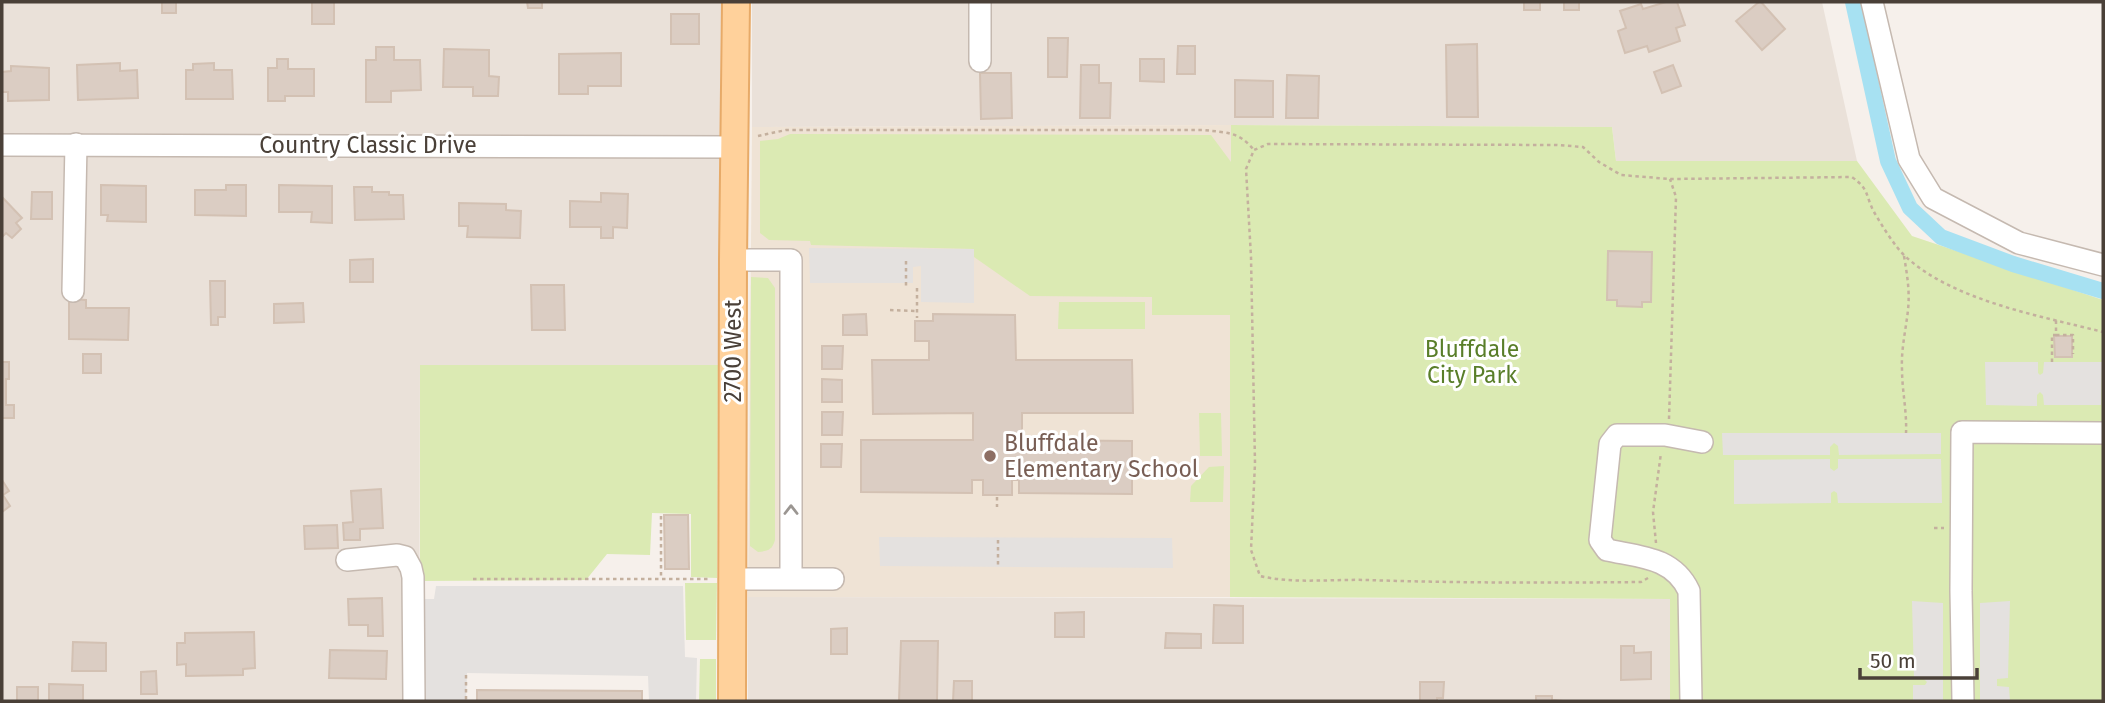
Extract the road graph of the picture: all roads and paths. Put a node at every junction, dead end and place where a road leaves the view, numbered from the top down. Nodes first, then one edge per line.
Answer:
1 (736, 2) edge
2 (980, 2) edge
3 (1872, 2) edge
4 (980, 61) dead end
5 (746, 142) junction
6 (76, 144) junction
7 (2, 145) edge
8 (1254, 150) junction
9 (1670, 179) junction
10 (1903, 255) junction
11 (733, 260) junction
12 (906, 261) dead end
13 (2103, 265) edge
14 (906, 288) dead end
15 (917, 288) dead end
16 (73, 291) dead end
17 (890, 310) dead end
18 (917, 311) junction
19 (917, 318) dead end
20 (2056, 320) junction
21 (2103, 332) edge
22 (2056, 335) junction
23 (2073, 354) dead end
24 (2052, 362) dead end
25 (1906, 433) dead end
26 (2103, 433) edge
27 (1665, 435) junction
28 (1702, 442) dead end
29 (997, 497) dead end
30 (997, 507) dead end
31 (661, 516) dead end
32 (998, 540) dead end
33 (347, 560) dead end
34 (1656, 560) junction
35 (998, 566) dead end
36 (791, 578) junction
37 (472, 579) dead end
38 (661, 579) junction
39 (722, 579) junction
40 (833, 579) dead end
41 (466, 675) dead end
42 (414, 701) edge
43 (467, 701) edge
44 (732, 701) edge
45 (1691, 701) edge
46 (1963, 701) edge

1 - 5 main road, 2700 West
2 - 4 street
3 - 13 street
5 - 6 street, Country Classic Drive
5 - 8 path
5 - 11 main road, 2700 West
6 - 7 street, Country Classic Drive
6 - 16 street
8 - 9 path
8 - 34 path
9 - 10 path
9 - 27 path
10 - 20 path
10 - 25 path
36 -> 11 street
11 - 39 main road, 2700 West
12 - 14 path
15 - 18 path
17 - 18 path
18 - 19 path
20 - 21 path
20 - 22 path
22 - 23 path
22 - 24 path
26 - 46 street
27 - 28 street
27 - 34 path
27 - 34 street
29 - 30 path
31 - 38 path
32 - 35 path
33 - 42 street
34 - 45 street
36 - 39 street
36 - 40 street
37 - 38 path
38 - 39 path
39 - 44 main road, 2700 West
41 - 43 path

